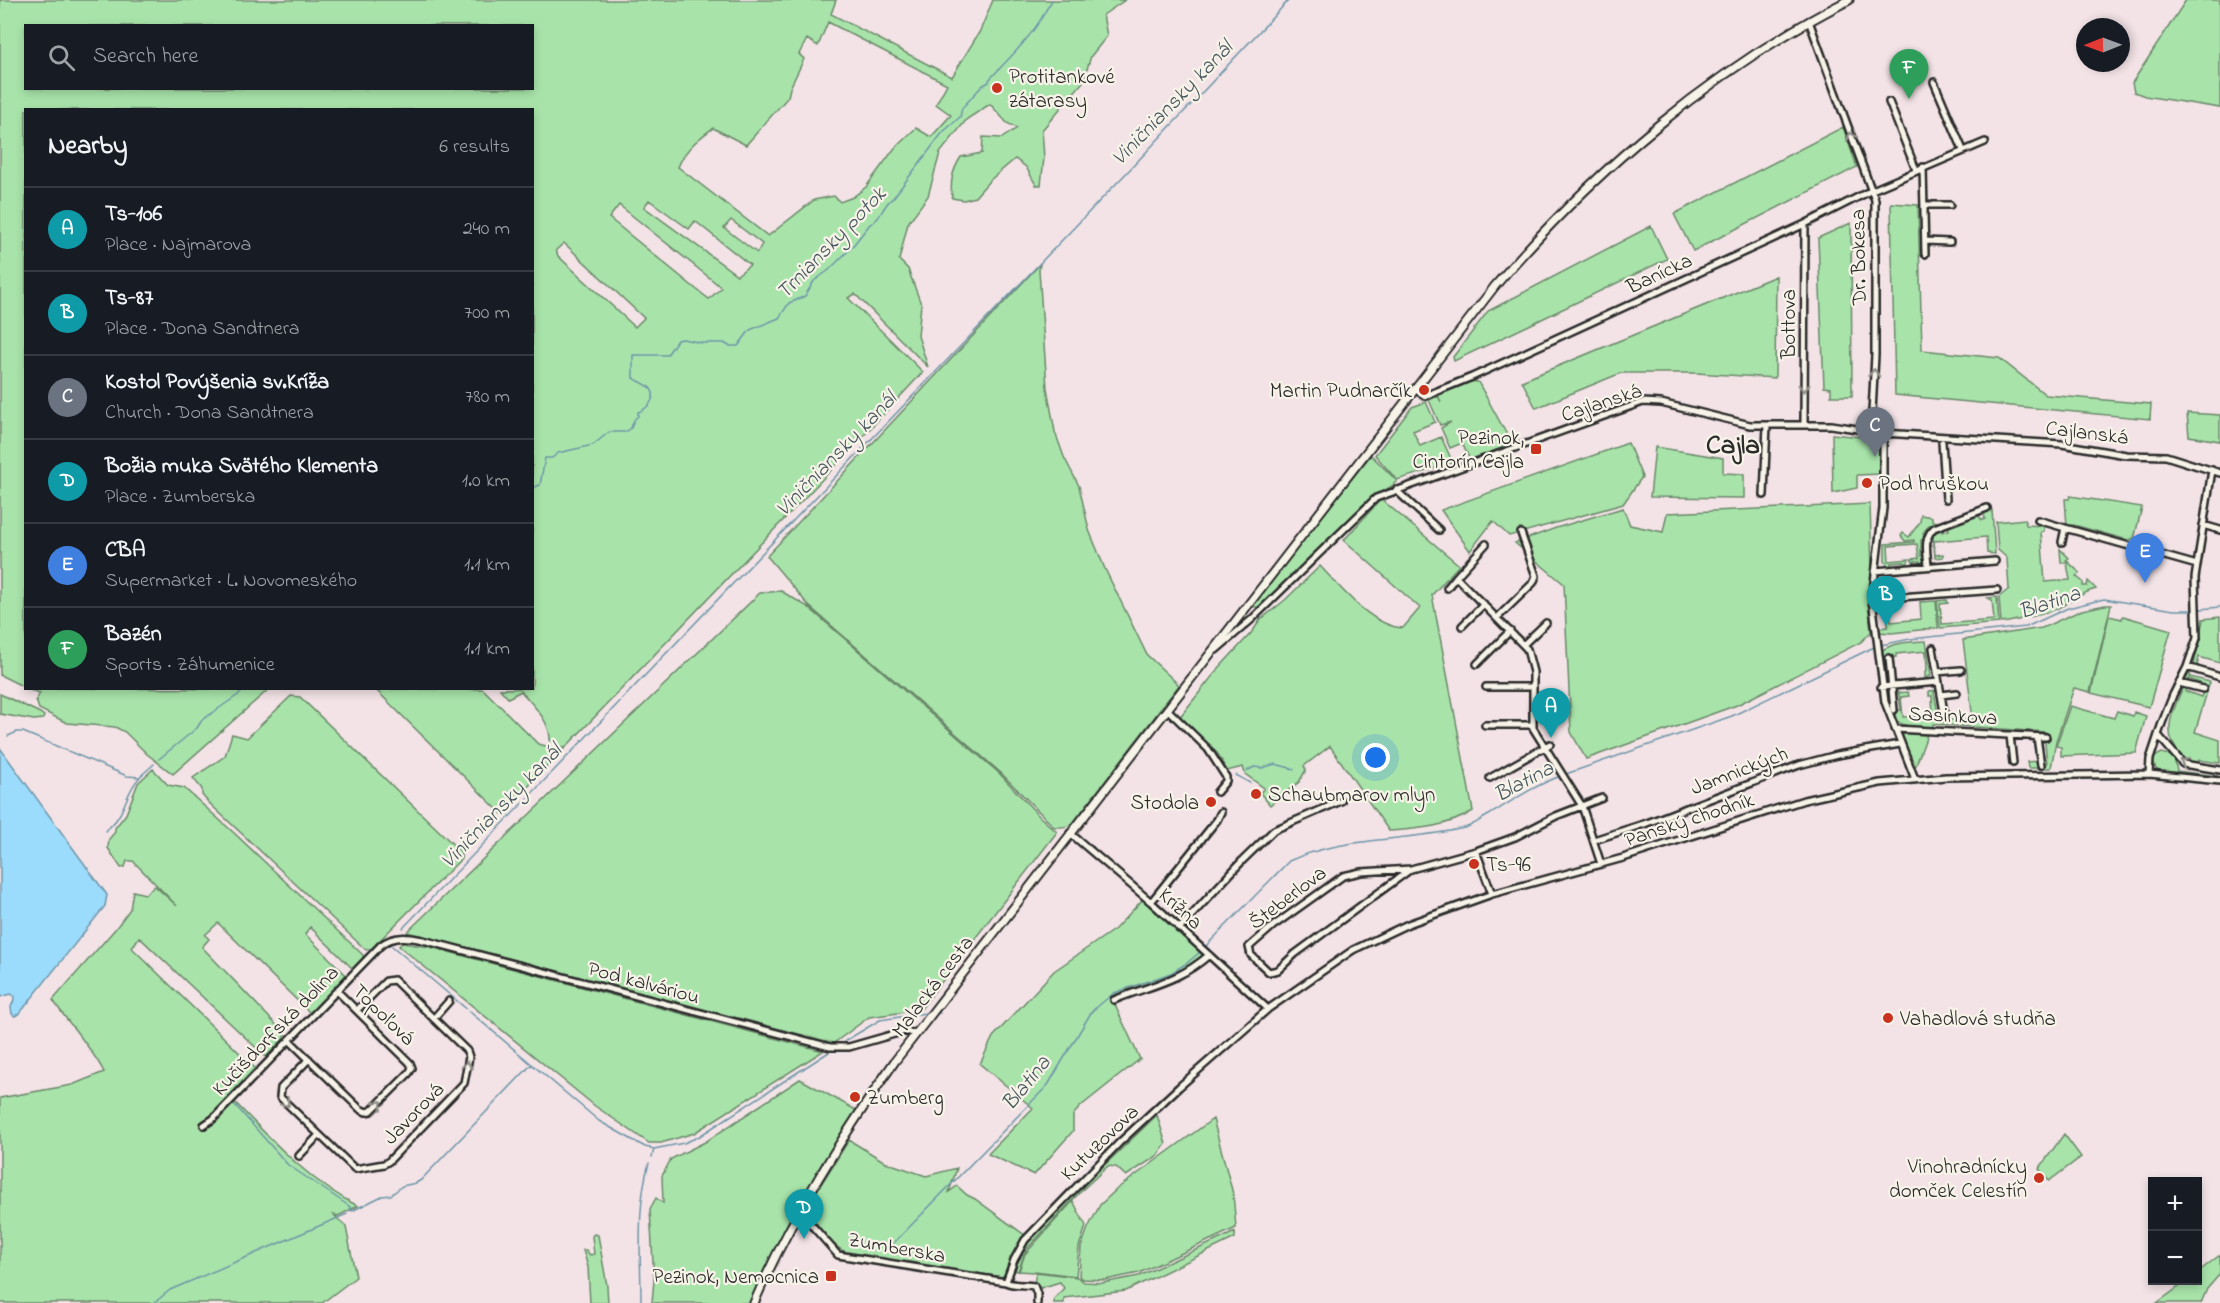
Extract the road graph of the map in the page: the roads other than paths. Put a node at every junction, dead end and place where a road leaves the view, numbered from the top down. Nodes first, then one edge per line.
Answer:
1 (1849, 0) edge
2 (1809, 21) junction
3 (1934, 82) dead end
4 (1889, 102) dead end
5 (1985, 141) dead end
6 (1963, 150) junction
7 (1923, 167) junction
8 (1916, 170) junction
9 (1870, 191) junction
10 (1924, 205) junction
11 (1950, 205) dead end
12 (1805, 224) junction
13 (1925, 241) junction
14 (1950, 242) dead end
15 (1925, 254) dead end
16 (1414, 389) junction
17 (1804, 424) junction
18 (1767, 425) junction
19 (1871, 431) junction
20 (1883, 433) junction
21 (1942, 442) dead end
22 (2212, 470) junction
23 (2220, 472) edge
24 (1396, 490) junction
25 (1764, 495) dead end
26 (1946, 499) dead end
27 (1987, 508) dead end
28 (2038, 520) dead end
29 (2203, 525) junction
30 (2066, 528) junction
31 (1439, 530) dead end
32 (2220, 530) edge
33 (1521, 533) dead end
34 (2061, 542) dead end
35 (1486, 544) dead end
36 (1995, 561) dead end
37 (1928, 566) junction
38 (2197, 566) junction
39 (1875, 571) junction
40 (1456, 577) junction
41 (1447, 588) dead end
42 (1997, 590) dead end
43 (1872, 599) junction
44 (1484, 604) junction
45 (1242, 613) junction
46 (1497, 618) junction
47 (1251, 620) junction
48 (1546, 623) dead end
49 (1462, 626) dead end
50 (1510, 631) junction
51 (1524, 644) junction
52 (1933, 648) dead end
53 (1210, 655) junction
54 (1889, 658) dead end
55 (1476, 664) dead end
56 (2187, 667) junction
57 (1961, 670) dead end
58 (1937, 672) junction
59 (2220, 677) edge
60 (1938, 682) junction
61 (2179, 682) junction
62 (1892, 686) junction
63 (1485, 687) dead end
64 (1532, 687) junction
65 (1881, 687) junction
66 (2203, 689) dead end
67 (1957, 693) dead end
68 (1941, 695) junction
69 (1167, 709) junction
70 (1894, 710) dead end
71 (1945, 718) dead end
72 (1485, 725) dead end
73 (1533, 725) junction
74 (1895, 729) junction
75 (2010, 735) junction
76 (2158, 735) junction
77 (2037, 737) junction
78 (2046, 737) dead end
79 (1900, 744) junction
80 (1547, 745) junction
81 (2013, 763) dead end
82 (2041, 765) dead end
83 (2220, 770) edge
84 (2150, 774) junction
85 (1490, 778) dead end
86 (1915, 779) junction
87 (2220, 781) edge
88 (1217, 792) dead end
89 (1602, 798) dead end
90 (1341, 801) dead end
91 (1582, 806) junction
92 (1221, 812) dead end
93 (1071, 833) junction
94 (1594, 840) junction
95 (1476, 851) junction
96 (1601, 864) junction
97 (1411, 869) junction
98 (1391, 871) junction
99 (1392, 884) junction
100 (1492, 894) junction
101 (1151, 903) junction
102 (1179, 929) junction
103 (1208, 955) junction
104 (369, 957) joint
105 (337, 991) junction
106 (449, 1000) dead end
107 (1114, 1000) dead end
108 (1268, 1009) junction
109 (357, 1010) junction
110 (434, 1018) junction
111 (916, 1034) junction
112 (289, 1040) junction
113 (309, 1059) junction
114 (204, 1125) dead end
115 (319, 1135) junction
116 (299, 1156) dead end
117 (800, 1212) junction
118 (1006, 1282) junction
119 (754, 1303) edge
120 (1037, 1303) edge

1 - 2 main road
9 -> 2 street, Dr. Bokesa
2 - 16 main road
3 - 6 street
4 - 8 street
5 - 6 street, Banícka
6 - 7 street, Banícka
7 - 8 street, Banícka
7 - 10 street
8 - 9 street, Banícka
9 - 12 street, Banícka
19 -> 9 street, Dr. Bokesa
10 - 11 street
10 - 13 street
12 - 16 street, Banícka
12 -> 17 street, Bottova
13 - 14 street
13 - 15 street
16 - 45 main road
17 - 18 street, Cajlanská
17 - 19 street, Cajlanská
18 - 24 street, Cajlanská
18 - 25 street
19 - 20 street, Cajlanská
20 - 22 street, Cajlanská
20 - 39 street
21 - 26 street
22 - 23 street, Cajlanská
22 - 29 street
24 - 31 street
24 - 47 street, Cajlanská
27 - 37 street
28 - 30 street
29 - 32 street
29 - 38 street
30 - 34 street
30 - 38 street
33 - 46 street
35 - 40 street
36 - 37 street
37 - 39 street
38 - 56 street
39 - 43 street
40 - 41 street
40 - 44 street
42 - 43 street
43 - 65 street
44 - 46 street
44 - 49 street
45 - 47 street
45 - 53 main road
46 - 50 street
47 - 53 street, Cajlanská
48 - 51 street
50 - 51 street
50 - 55 street
51 - 64 street
52 - 58 street
53 - 69 main road
54 - 62 street
56 - 59 street
56 - 61 street
57 - 58 street
58 - 60 street
60 - 62 street
60 - 68 street
61 - 66 street
61 - 76 street
62 - 65 street
62 - 70 street
63 - 64 street
64 - 73 street
65 - 74 street
67 - 68 street
68 - 71 street
69 - 88 street
69 - 93 main road, Malacká cesta
72 - 73 street
73 - 80 street
74 - 75 street, Sasinkova
74 - 79 street
75 - 77 street, Sasinkova
75 - 81 street, Sasinkova
83 -> 76 street
76 - 84 street
77 - 78 street, Sasinkova
77 - 82 street
79 - 86 street
79 - 94 street, Jamnických
80 - 85 street
80 - 91 street
84 - 86 street, Panský chodník
84 - 87 street, Panský chodník
86 - 96 street, Panský chodník
89 - 91 street, Šteberlova
90 - 102 street
91 - 94 street
91 - 95 street, Šteberlova
92 - 101 street
93 - 101 street, Krížna
93 - 111 main road, Malacká cesta
94 - 96 street
95 - 97 street, Šteberlova
95 - 100 street
96 - 100 street, Panský chodník
97 - 98 street, Šteberlova
97 - 99 street, Šteberlova
98 - 99 street
98 - 99 street, Šteberlova
100 - 108 street, Panský chodník
101 - 102 street, Krížna
102 - 103 street, Krížna
103 - 107 street
103 - 108 street, Krížna
104 - 105 street, Kučišdorfská dolina
104 - 111 street, Pod kalváriou
105 - 109 street, Topoľová
105 - 112 street, Kučišdorfská dolina
106 - 110 street
108 - 118 street, Kutuzovova
109 - 110 street, Javorová
113 -> 109 street, Topoľová
115 -> 110 street, Javorová
111 - 117 main road, Malacká cesta
112 - 113 street, Topoľová
112 - 114 street, Kučišdorfská dolina
113 -> 115 street, Javorová
115 - 116 street
117 - 118 street, Zumberska
117 - 119 main road, Malacká cesta
118 - 120 street

